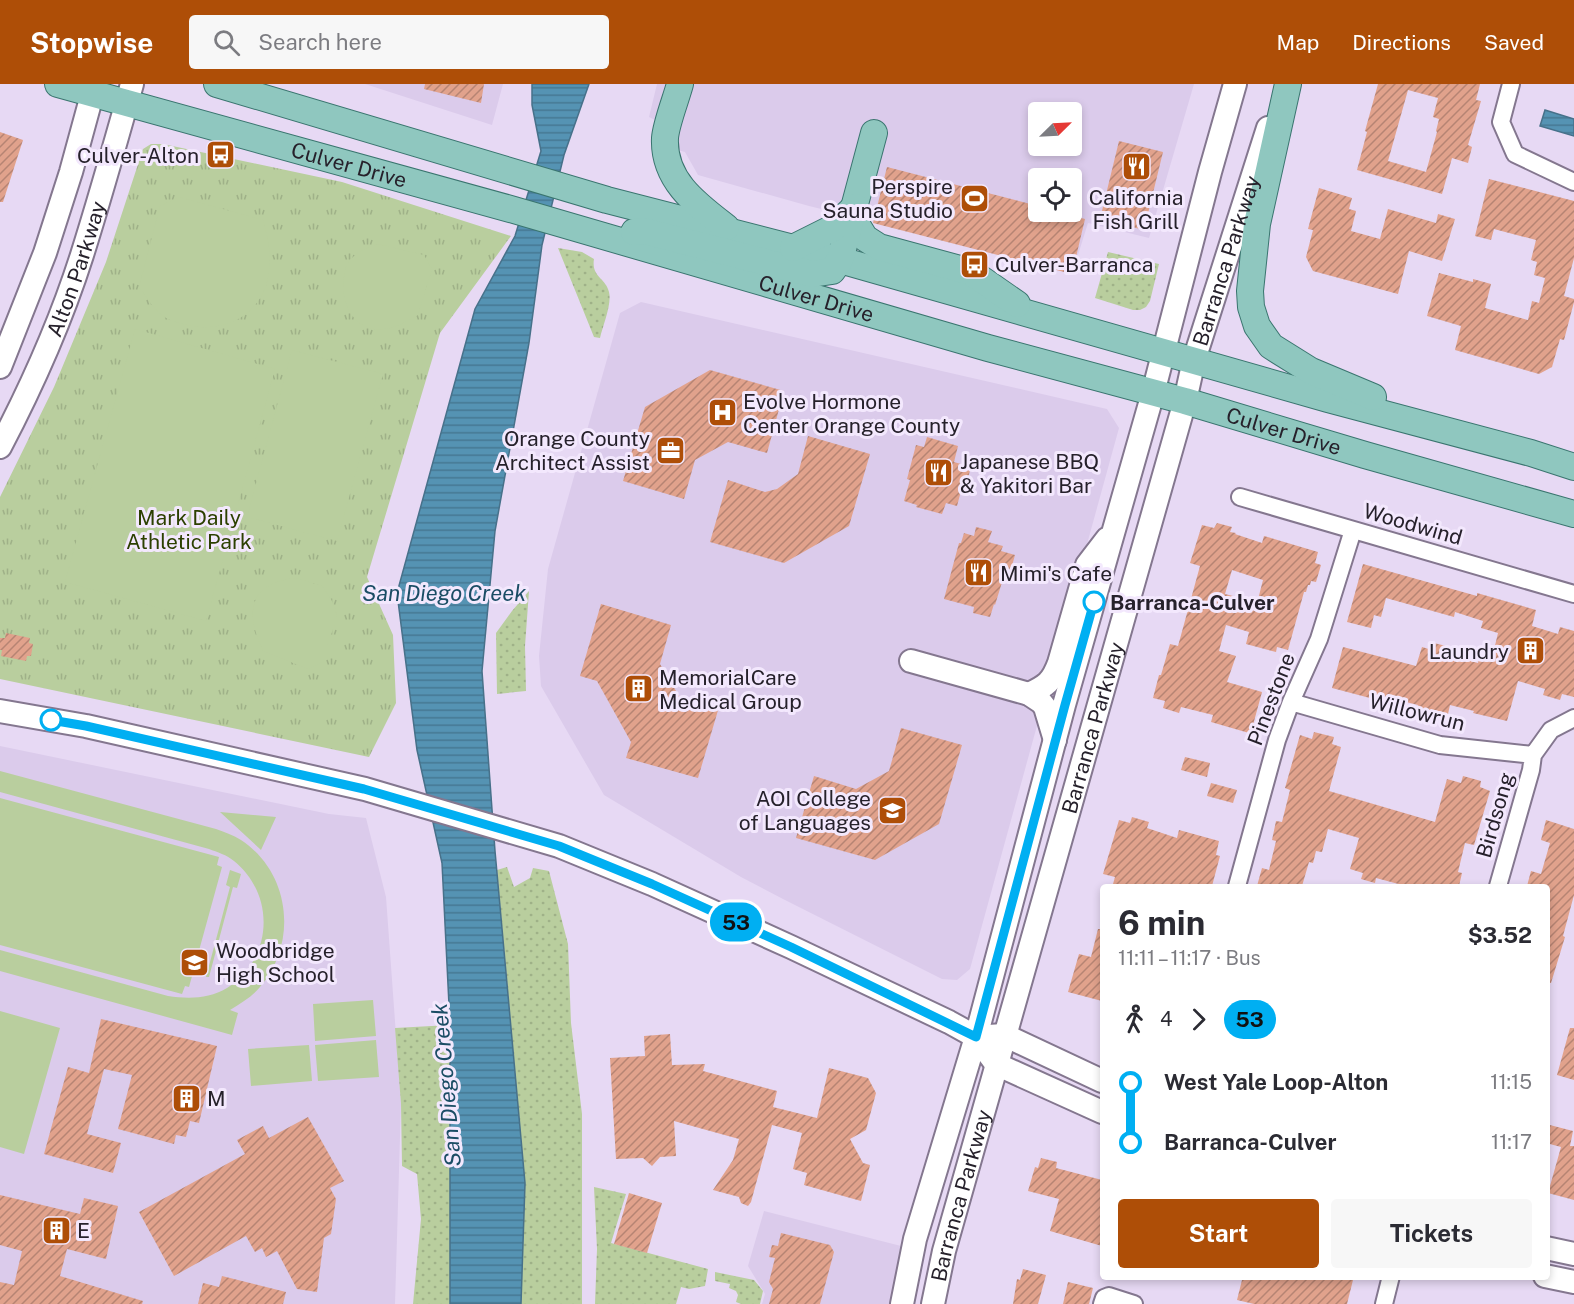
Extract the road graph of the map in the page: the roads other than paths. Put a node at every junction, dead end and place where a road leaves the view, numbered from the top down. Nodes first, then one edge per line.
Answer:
1 (58, 84) edge
2 (217, 84) edge
3 (680, 84) edge
4 (1235, 84) edge
5 (1282, 84) edge
6 (1288, 84) edge
7 (1511, 84) edge
8 (94, 89) edge
9 (247, 89) edge
10 (129, 94) edge
11 (874, 133) dead end
12 (1574, 182) edge
13 (855, 206) junction
14 (733, 233) junction
15 (607, 238) junction
16 (793, 248) junction
17 (840, 260) junction
18 (1032, 314) junction
19 (1164, 351) junction
20 (1194, 360) junction
21 (0, 367) edge
22 (1153, 393) junction
23 (1185, 401) junction
24 (1465, 435) junction
25 (0, 447) edge
26 (1574, 467) edge
27 (1240, 497) dead end
28 (1574, 514) edge
29 (1353, 530) junction
30 (1114, 531) junction
31 (1574, 594) edge
32 (911, 661) dead end
33 (1029, 694) junction
34 (1291, 702) junction
35 (0, 711) edge
36 (1574, 718) edge
37 (1055, 742) junction
38 (1533, 755) junction
39 (1238, 884) edge
40 (1499, 884) edge
41 (1004, 1035) junction
42 (976, 1037) junction
43 (996, 1064) junction
44 (1100, 1080) edge
45 (1100, 1111) edge
46 (1550, 1249) edge
47 (1574, 1254) edge
48 (1550, 1277) edge
49 (1390, 1280) edge
50 (1574, 1282) edge
51 (902, 1304) edge
52 (933, 1304) edge
53 (1102, 1304) edge
54 (1134, 1304) edge
55 (1383, 1304) edge

1 - 8 main road, Culver Drive
2 - 9 main road, Culver Drive
3 - 14 main road
4 - 19 main road, Barranca Parkway
5 - 20 main road, Barranca Parkway
6 - 24 main road
7 - 12 street
8 - 10 main road, Culver Drive
8 - 21 main road, Alton Parkway
9 - 14 main road, Culver Drive
10 - 15 main road, Culver Drive
10 - 25 main road, Alton Parkway
11 - 13 main road
13 - 16 main road
13 - 17 main road
13 - 18 main road
14 - 16 main road, Culver Drive
15 - 17 main road
15 - 22 main road, Culver Drive
16 - 17 main road, Culver Drive
17 - 18 main road, Culver Drive
18 - 19 main road, Culver Drive
19 - 20 main road, Culver Drive
19 - 22 main road, Barranca Parkway
20 - 23 main road, Barranca Parkway
20 - 24 main road, Culver Drive
22 - 23 main road, Culver Drive
22 - 30 main road, Barranca Parkway
23 - 28 main road, Culver Drive
23 - 41 main road, Barranca Parkway
24 - 26 main road, Culver Drive
27 - 29 street, Woodwind
29 - 31 street, Woodwind
29 - 34 street, Pinestone
30 - 33 main road
30 - 37 main road, Barranca Parkway
32 - 33 main road
33 - 37 main road
34 - 38 street, Willowrun
34 - 39 street, Pinestone
35 - 42 main road
36 - 38 street
37 - 42 main road, Barranca Parkway
38 - 40 street, Birdsong
41 - 42 main road
41 - 43 main road, Barranca Parkway
41 - 44 main road
42 - 43 main road
42 - 51 main road, Barranca Parkway
43 - 45 main road
43 - 52 main road, Barranca Parkway
46 - 47 main road
48 - 50 main road
49 - 55 street
53 - 54 street

